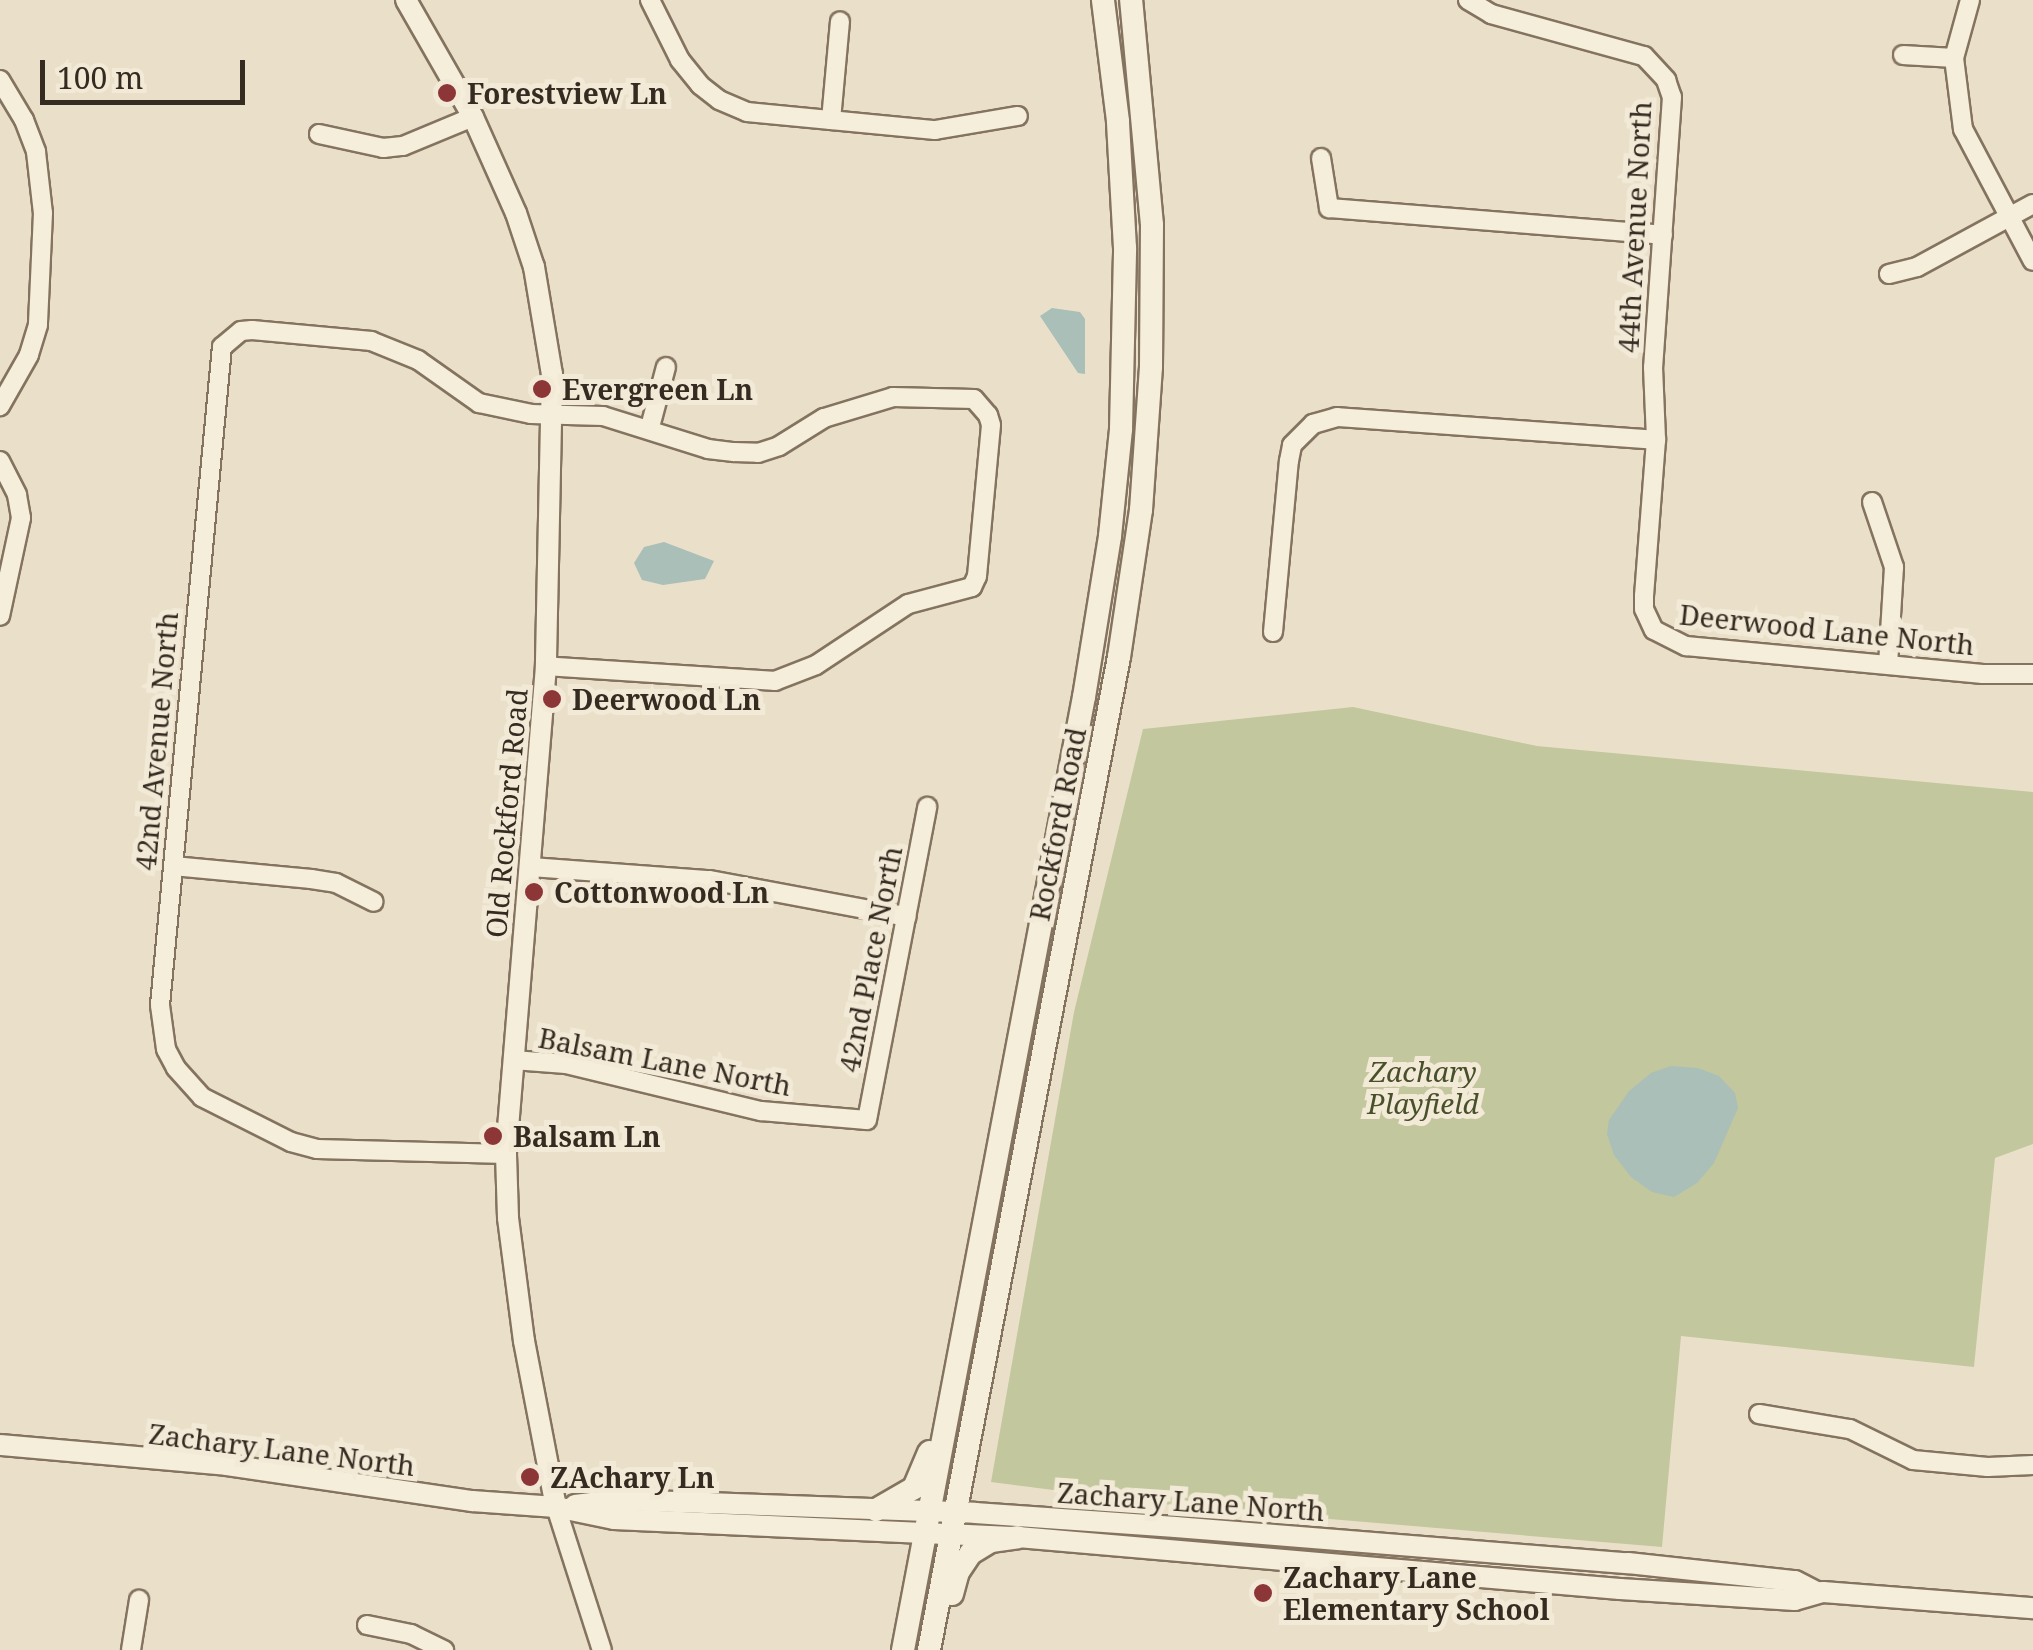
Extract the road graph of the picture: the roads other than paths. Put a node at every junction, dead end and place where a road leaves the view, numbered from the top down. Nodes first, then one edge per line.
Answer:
1 (406, 0) edge
2 (650, 0) edge
3 (1103, 0) edge
4 (1131, 0) edge
5 (1468, 0) edge
6 (1970, 0) edge
7 (840, 20) dead end
8 (1903, 54) dead end
9 (1954, 58) junction
10 (0, 80) edge
11 (473, 116) junction
12 (1018, 116) dead end
13 (831, 120) junction
14 (319, 134) dead end
15 (1321, 158) dead end
16 (2033, 204) edge
17 (2010, 217) junction
18 (1663, 236) junction
19 (2033, 260) edge
20 (1889, 274) dead end
21 (666, 367) dead end
22 (0, 406) edge
23 (552, 414) junction
24 (650, 427) junction
25 (1656, 440) junction
26 (0, 461) edge
27 (1872, 502) dead end
28 (1644, 596) joint
29 (0, 616) edge
30 (1273, 632) dead end
31 (1888, 664) junction
32 (546, 666) junction
33 (2033, 674) edge
34 (926, 807) dead end
35 (172, 866) junction
36 (530, 866) junction
37 (374, 902) dead end
38 (906, 916) junction
39 (512, 1060) junction
40 (867, 1120) joint
41 (506, 1154) junction
42 (971, 1292) junction
43 (1759, 1414) dead end
44 (0, 1445) edge
45 (2033, 1464) edge
46 (707, 1503) junction
47 (556, 1507) junction
48 (876, 1510) junction
49 (926, 1523) junction
50 (954, 1524) junction
51 (706, 1525) junction
52 (1018, 1537) junction
53 (1817, 1592) junction
54 (139, 1600) dead end
55 (2033, 1608) edge
56 (367, 1625) dead end
57 (131, 1650) edge
58 (444, 1650) edge
59 (602, 1650) edge
60 (903, 1650) edge
61 (932, 1650) edge

1 - 11 street, Old Rockford Road
2 - 13 street
3 - 42 main road, Rockford Road
4 - 50 main road, Rockford Road
5 - 18 street, 44th Avenue North
6 - 9 street
7 - 13 street
8 - 9 street
9 - 17 street
10 - 22 street
11 - 14 street
11 - 23 street, Old Rockford Road
12 - 13 street
15 - 18 street
16 - 17 street
17 - 19 street
17 - 20 street
18 - 25 street, 44th Avenue North
21 - 24 street
23 - 24 street
23 - 32 street, Old Rockford Road
23 - 35 street, 42nd Avenue North
24 - 32 street
25 - 28 street, 44th Avenue North
25 - 30 street
26 - 29 street
27 - 31 street
28 - 31 street, Deerwood Lane North
31 - 33 street, Deerwood Lane North
32 - 36 street, Old Rockford Road
34 - 38 street, 42nd Place North
35 - 37 street
35 - 41 street, 42nd Avenue North
36 - 38 street
36 - 39 street, Old Rockford Road
38 - 40 street, 42nd Place North
39 - 40 street, Balsam Lane North
39 - 41 street, Old Rockford Road
41 - 47 street, Old Rockford Road
42 - 48 main road
42 - 49 main road, Rockford Road
43 - 45 street
44 - 47 street, Zachary Lane North
46 - 47 street, Zachary Lane North
46 - 48 street, Zachary Lane North
46 - 51 street
47 - 51 street, Zachary Lane North
47 - 59 street, Old Rockford Road
48 - 49 street, Zachary Lane North
49 - 50 street, Zachary Lane North
49 - 51 street, Zachary Lane North
49 - 60 main road, Rockford Road
50 - 52 street, Zachary Lane North
50 - 53 street, Zachary Lane North
50 - 61 main road, Rockford Road
52 - 53 street, Zachary Lane North
52 - 61 main road
53 - 55 street, Zachary Lane North
54 - 57 street
56 - 58 street

